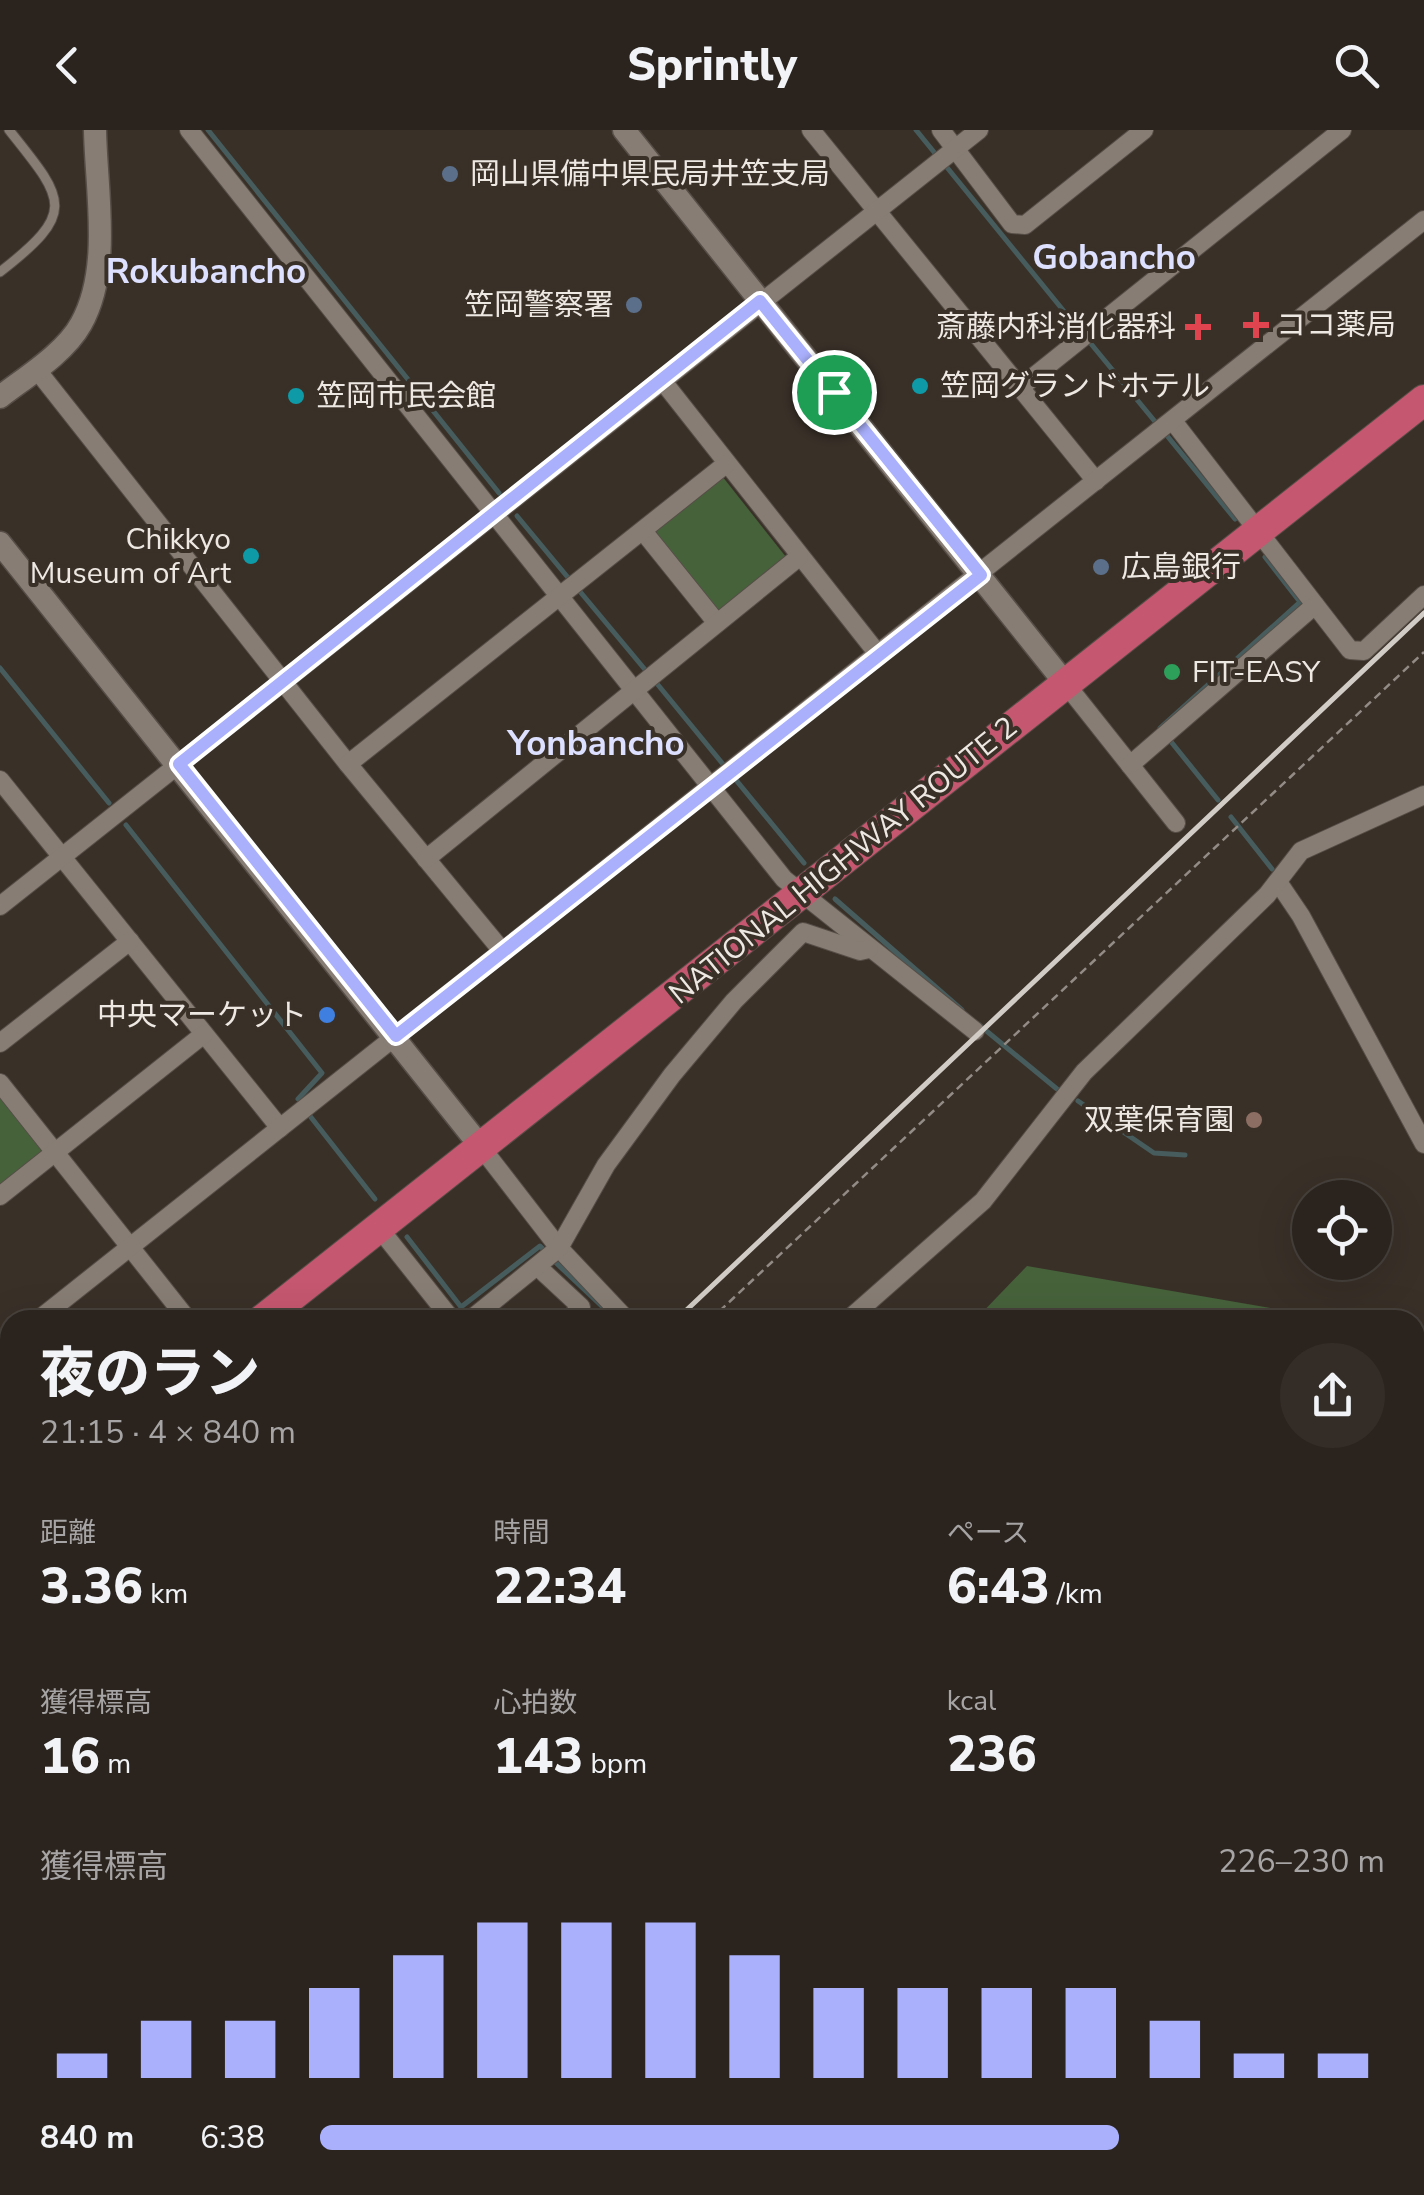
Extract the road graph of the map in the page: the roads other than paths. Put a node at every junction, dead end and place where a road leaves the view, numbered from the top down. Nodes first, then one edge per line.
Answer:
1 (9, 130) edge
2 (95, 130) edge
3 (188, 130) edge
4 (624, 130) edge
5 (810, 130) edge
6 (941, 130) edge
7 (979, 130) edge
8 (1144, 130) edge
9 (1342, 130) edge
10 (945, 156) junction
11 (876, 211) junction
12 (1424, 220) edge
13 (0, 272) edge
14 (760, 301) junction
15 (37, 370) junction
16 (661, 379) junction
17 (1022, 386) junction
18 (0, 397) edge
19 (1424, 400) edge
20 (1165, 428) junction
21 (726, 464) junction
22 (1096, 482) junction
23 (496, 513) junction
24 (1259, 530) junction
25 (643, 531) junction
26 (0, 542) edge
27 (798, 557) junction
28 (981, 575) junction
29 (570, 589) junction
30 (1424, 595) edge
31 (1315, 605) junction
32 (717, 623) junction
33 (878, 654) junction
34 (282, 681) junction
35 (647, 682) junction
36 (1065, 683) junction
37 (179, 764) junction
38 (348, 764) junction
39 (1130, 765) junction
40 (0, 780) edge
41 (715, 784) junction
42 (1424, 796) edge
43 (1176, 823) dead end
44 (62, 857) junction
45 (426, 859) junction
46 (1278, 882) junction
47 (801, 894) junction
48 (0, 906) edge
49 (130, 942) junction
50 (870, 949) junction
51 (503, 952) junction
52 (975, 1031) dead end
53 (204, 1034) junction
54 (396, 1036) junction
55 (0, 1043) edge
56 (0, 1083) edge
57 (280, 1128) junction
58 (1424, 1144) edge
59 (480, 1147) junction
60 (55, 1152) junction
61 (0, 1196) edge
62 (380, 1228) junction
63 (132, 1245) junction
64 (549, 1258) junction
65 (51, 1310) edge
66 (181, 1310) edge
67 (275, 1310) edge
68 (444, 1310) edge
69 (483, 1310) edge
70 (578, 1310) edge
71 (614, 1310) edge
72 (860, 1310) edge

1 - 13 lane
2 - 15 street
3 - 23 street
4 - 14 street
5 - 11 street
6 - 10 street
7 - 10 street
8 - 10 street
9 - 17 street
10 - 11 street
11 - 14 street
11 - 17 street
12 - 20 street
14 - 16 street
14 - 28 street
15 - 18 street
15 - 34 street
16 - 21 street
16 - 23 street
17 - 22 street
19 - 24 highway, NATIONAL HIGHWAY ROUTE 2
20 - 22 street
20 - 24 street
21 - 25 street
21 - 27 street
22 - 28 street
23 - 29 street
23 - 34 street
24 - 31 street
24 - 36 highway, NATIONAL HIGHWAY ROUTE 2
25 - 29 street
25 - 32 street
26 - 37 street
27 - 32 street
27 - 33 street
28 - 33 street
28 - 36 street
29 - 35 street
29 - 38 street
30 - 31 street
31 - 39 street
32 - 35 street
33 - 41 street
34 - 37 street
34 - 38 street
35 - 41 street
35 - 45 street
36 - 39 street
36 - 47 highway, NATIONAL HIGHWAY ROUTE 2
37 - 44 street
37 - 54 street
38 - 45 street
39 - 43 street
40 - 44 street
41 - 47 street
41 - 51 street
42 - 46 street
44 - 48 street
44 - 49 street
45 - 51 street
46 - 58 street
46 - 72 street
47 - 50 street
47 - 59 highway, NATIONAL HIGHWAY ROUTE 2
49 - 53 street
49 - 55 street
50 - 52 street
50 - 64 street
51 - 54 street
53 - 57 street
53 - 60 street
54 - 57 street
54 - 59 street
56 - 60 street
57 - 63 street
59 - 62 highway, NATIONAL HIGHWAY ROUTE 2
59 - 64 street
60 - 61 street
60 - 63 street
62 - 67 highway, NATIONAL HIGHWAY ROUTE 2
62 - 68 street
63 - 65 street
63 - 66 street
64 - 69 street
64 - 70 street
64 - 71 street

